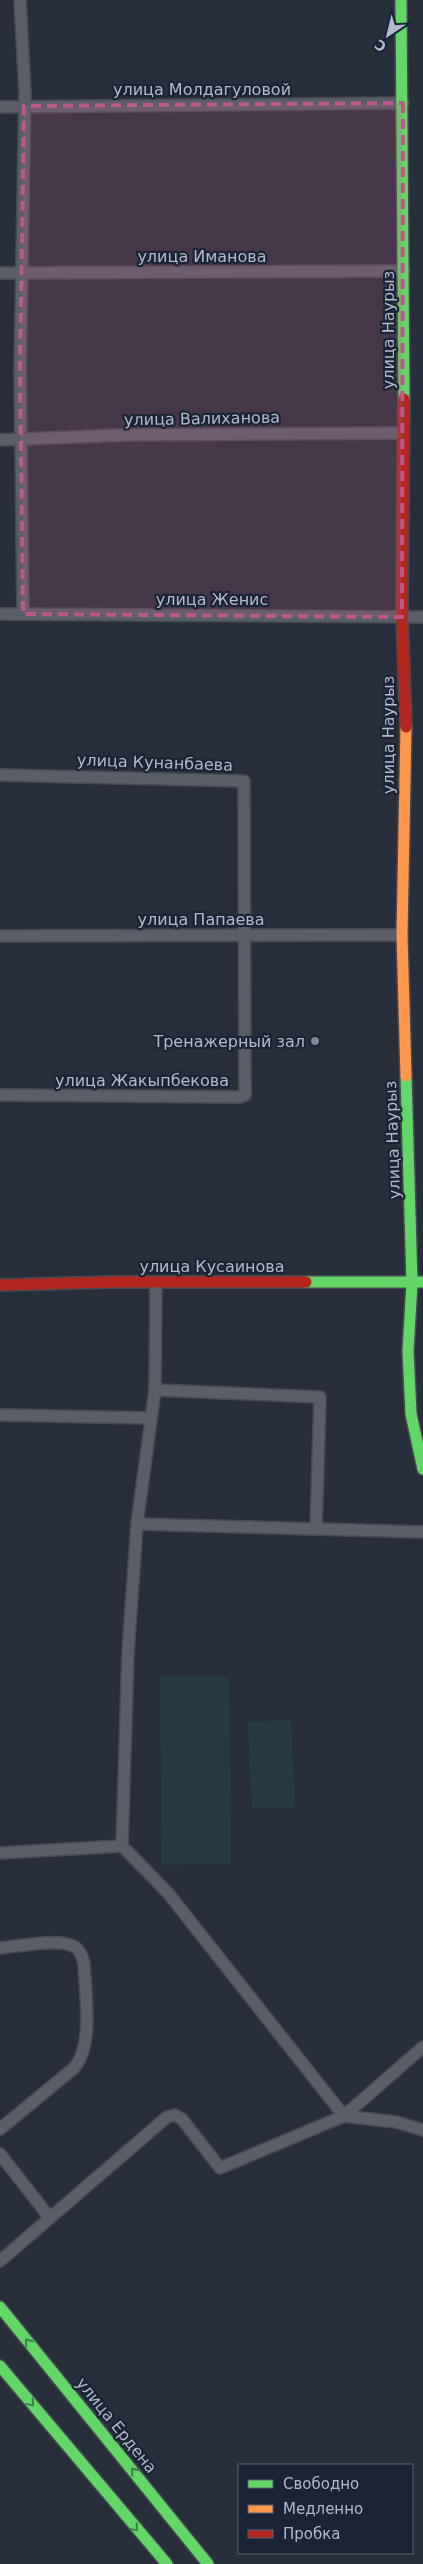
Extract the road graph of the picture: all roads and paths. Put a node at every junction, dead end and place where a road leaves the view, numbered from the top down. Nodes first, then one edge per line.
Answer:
1 (20, 0) edge
2 (401, 0) edge
3 (403, 103) junction
4 (24, 106) junction
5 (0, 107) edge
6 (404, 271) junction
7 (0, 273) edge
8 (20, 273) junction
9 (404, 433) junction
10 (0, 440) edge
11 (21, 440) junction
12 (0, 614) edge
13 (23, 614) junction
14 (402, 617) junction
15 (423, 617) edge
16 (0, 775) edge
17 (402, 935) junction
18 (0, 936) edge
19 (244, 936) junction
20 (0, 1095) edge
21 (156, 1282) junction
22 (417, 1282) edge
23 (0, 1285) edge
24 (155, 1390) junction
25 (0, 1415) edge
26 (151, 1418) junction
27 (423, 1469) edge
28 (137, 1524) junction
29 (316, 1529) junction
30 (423, 1532) edge
31 (122, 1846) junction
32 (0, 1853) edge
33 (0, 1948) edge
34 (423, 2047) edge
35 (344, 2116) junction
36 (0, 2129) edge
37 (423, 2130) edge
38 (0, 2154) edge
39 (50, 2218) junction
40 (0, 2261) edge
41 (0, 2307) edge
42 (0, 2366) edge
43 (167, 2564) edge
44 (208, 2564) edge

1 - 4 street
2 - 3 street, улица Наурыз
3 - 4 street, улица Молдагуловой
3 - 6 street, улица Наурыз
4 - 5 street, улица Молдагуловой
4 - 8 street
6 - 8 street, улица Иманова
6 - 9 street, улица Наурыз
7 - 8 street, улица Иманова
8 - 11 street
9 - 11 street, улица Валиханова
9 - 14 street, улица Наурыз
10 - 11 street, улица Валиханова
11 - 13 street
12 - 13 street, улица Женис
13 - 14 street, улица Женис
14 - 15 street, улица Женис
14 - 17 street, улица Наурыз
16 - 19 street, улица Кунанбаева
17 - 19 street, улица Папаева
17 - 22 street, улица Наурыз
18 - 19 street, улица Папаева
19 - 20 street, улица Жакыпбекова
21 - 22 street, улица Кусаинова
21 - 23 street, улица Кусаинова
21 - 24 street
22 - 27 street, улица Наурыз
24 - 26 street
24 - 29 street
25 - 26 street
26 - 28 street
28 - 29 street
28 - 31 street
29 - 30 street
31 - 32 street
31 - 35 street
33 - 36 street
34 - 35 street
35 - 37 street
35 - 39 street
38 - 39 street
39 - 40 street
44 -> 41 street, улица Ердена
42 -> 43 street

